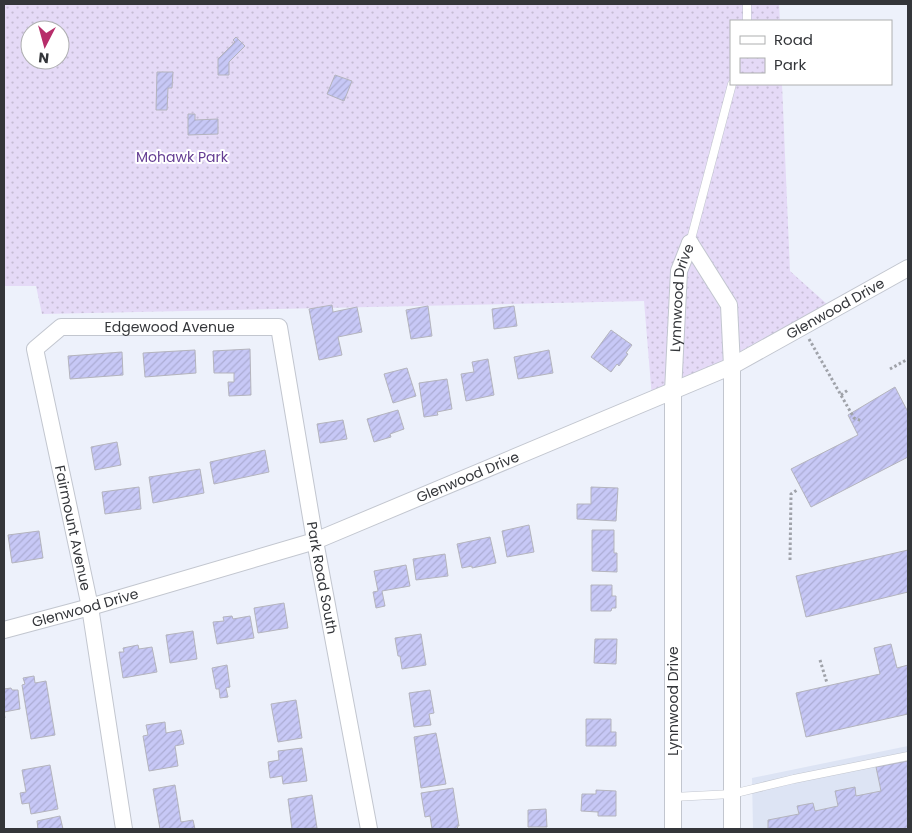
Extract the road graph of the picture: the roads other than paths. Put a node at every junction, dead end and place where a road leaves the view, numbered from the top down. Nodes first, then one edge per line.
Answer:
1 (747, 4) edge
2 (747, 20) edge
3 (732, 85) edge
4 (690, 243) junction
5 (908, 268) edge
6 (279, 326) joint
7 (61, 327) joint
8 (732, 366) junction
9 (673, 392) junction
10 (316, 541) junction
11 (90, 607) junction
12 (4, 630) edge
13 (908, 756) edge
14 (732, 794) junction
15 (673, 796) junction
16 (124, 829) edge
17 (369, 829) edge
18 (673, 829) edge
19 (732, 829) edge

1 - 2 lane
3 - 4 lane
4 - 8 street, Lynnwood Drive
4 - 9 street, Lynnwood Drive
5 - 8 street, Glenwood Drive
6 - 7 street, Edgewood Avenue
6 - 10 street, Park Road South
7 - 11 street, Fairmount Avenue
8 - 9 street, Glenwood Drive
8 - 14 street, Lynnwood Drive
9 - 10 street, Glenwood Drive
9 - 15 street, Lynnwood Drive
10 - 11 street, Glenwood Drive
10 - 17 street, Park Road South
11 - 12 street, Glenwood Drive
11 - 16 street, Fairmount Avenue
13 - 14 lane
14 - 15 lane
14 - 19 street, Lynnwood Drive
15 - 18 street, Lynnwood Drive

